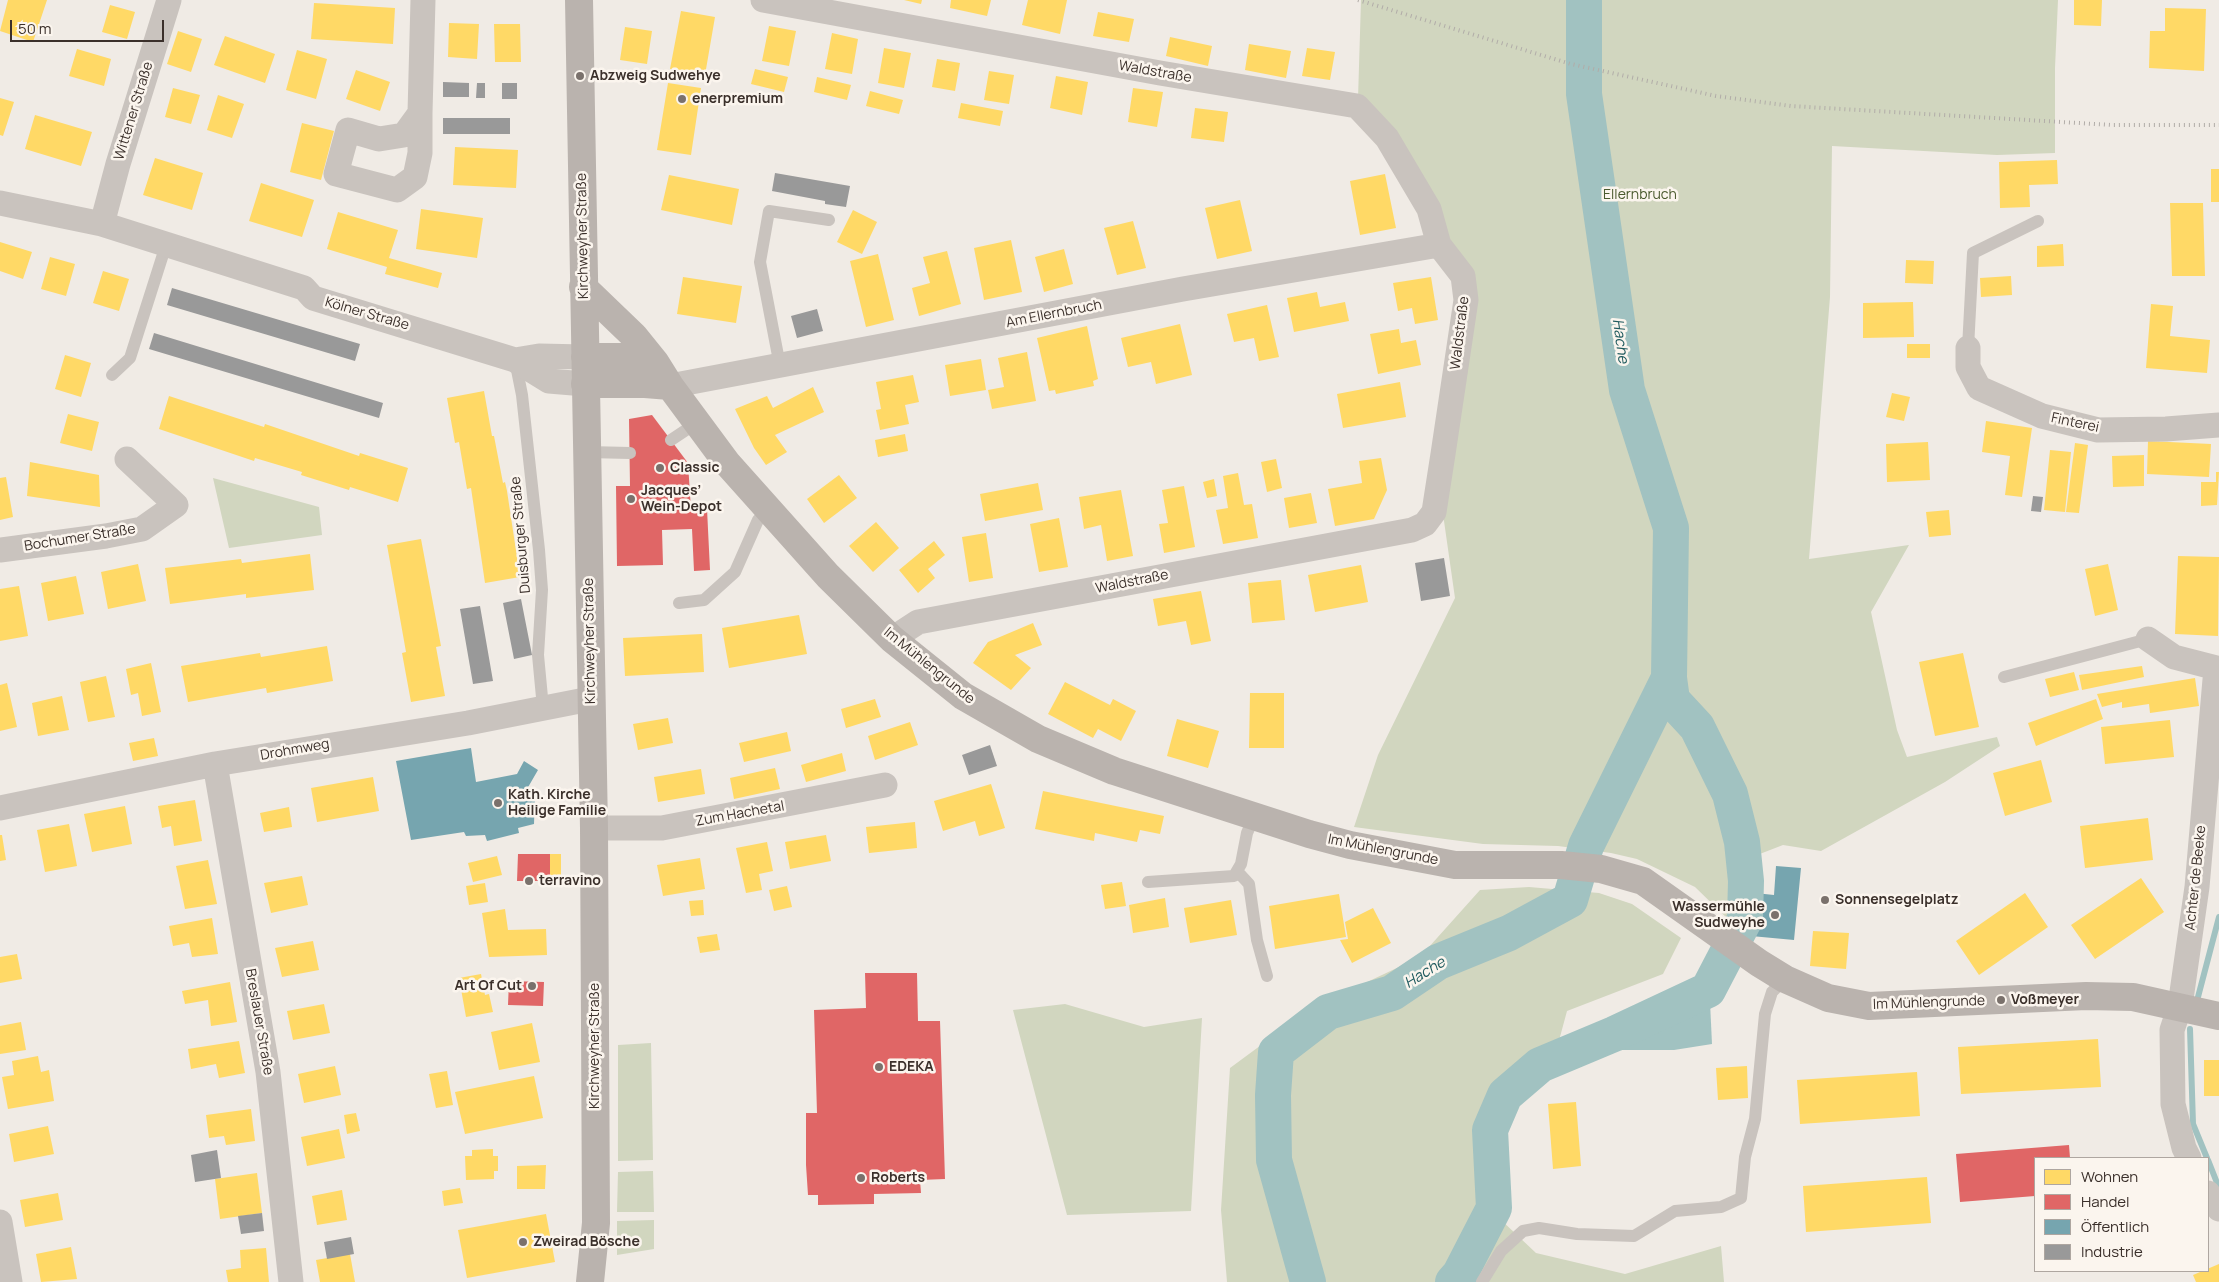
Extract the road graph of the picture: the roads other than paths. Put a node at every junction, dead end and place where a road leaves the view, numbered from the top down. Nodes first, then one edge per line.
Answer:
1 (169, 0) edge
2 (423, 0) edge
3 (579, 0) edge
4 (763, 0) edge
5 (420, 113) dead end
6 (0, 202) edge
7 (829, 220) dead end
8 (2038, 221) dead end
9 (102, 224) junction
10 (166, 245) junction
11 (1439, 245) junction
12 (583, 287) junction
13 (1968, 348) joint
14 (585, 357) junction
15 (515, 360) junction
16 (655, 362) junction
17 (780, 366) junction
18 (112, 375) dead end
19 (585, 384) junction
20 (670, 386) junction
21 (698, 422) junction
22 (2219, 425) edge
23 (671, 440) dead end
24 (587, 452) junction
25 (630, 453) dead end
26 (127, 459) dead end
27 (767, 510) junction
28 (0, 550) edge
29 (679, 603) dead end
30 (892, 639) junction
31 (2148, 639) joint
32 (2004, 676) dead end
33 (590, 699) junction
34 (543, 708) junction
35 (215, 764) junction
36 (885, 785) dead end
37 (0, 808) edge
38 (1254, 817) junction
39 (594, 828) junction
40 (1237, 871) junction
41 (1148, 882) dead end
42 (1267, 976) dead end
43 (1785, 979) junction
44 (2180, 1006) junction
45 (2219, 1016) edge
46 (2188, 1157) edge
47 (2209, 1194) edge
48 (2219, 1209) edge
49 (0, 1222) edge
50 (10, 1282) edge
51 (291, 1282) edge
52 (590, 1282) edge
53 (1482, 1282) edge

1 - 9 street, Wittener Straße
2 - 5 street
3 - 12 main road, Kirchweyher Straße
4 - 11 street, Waldstraße
6 - 9 street, Kölner Straße
7 - 17 lane
8 - 13 lane
9 - 10 street, Kölner Straße
10 - 15 street, Kölner Straße
10 - 18 lane
11 - 17 street, Am Ellernbruch
11 - 30 street, Waldstraße
12 - 14 main road, Kirchweyher Straße
12 - 16 main road, Im Mühlengrunde
13 - 22 street, Finterei
14 - 15 street, Kölner Straße
14 - 16 main road
14 - 19 main road, Kirchweyher Straße
15 - 19 street, Kölner Straße
15 - 34 lane, Duisburger Straße
16 - 20 main road, Im Mühlengrunde
17 - 20 street, Am Ellernbruch
19 - 20 main road
19 - 24 main road, Kirchweyher Straße
20 - 21 main road, Im Mühlengrunde
21 - 23 lane
21 - 27 main road, Im Mühlengrunde
24 - 25 lane
24 - 33 main road, Kirchweyher Straße
26 - 28 street, Bochumer Straße
27 - 29 lane
27 - 30 main road, Im Mühlengrunde
30 - 38 main road, Im Mühlengrunde
31 - 32 lane
31 - 44 street, Achter de Beeke
33 - 34 street, Drohmweg
33 - 39 main road, Kirchweyher Straße
34 - 35 street, Drohmweg
35 - 37 street, Drohmweg
35 - 51 street, Breslauer Straße
36 - 39 street, Zum Hachetal
38 - 40 lane
38 - 43 main road, Im Mühlengrunde
39 - 52 main road, Kirchweyher Straße
40 - 41 lane
40 - 42 lane
43 - 44 main road, Im Mühlengrunde
43 - 53 lane
44 - 45 main road, Im Mühlengrunde
44 - 46 street, Achter de Beeke
47 - 48 street
49 - 50 street

